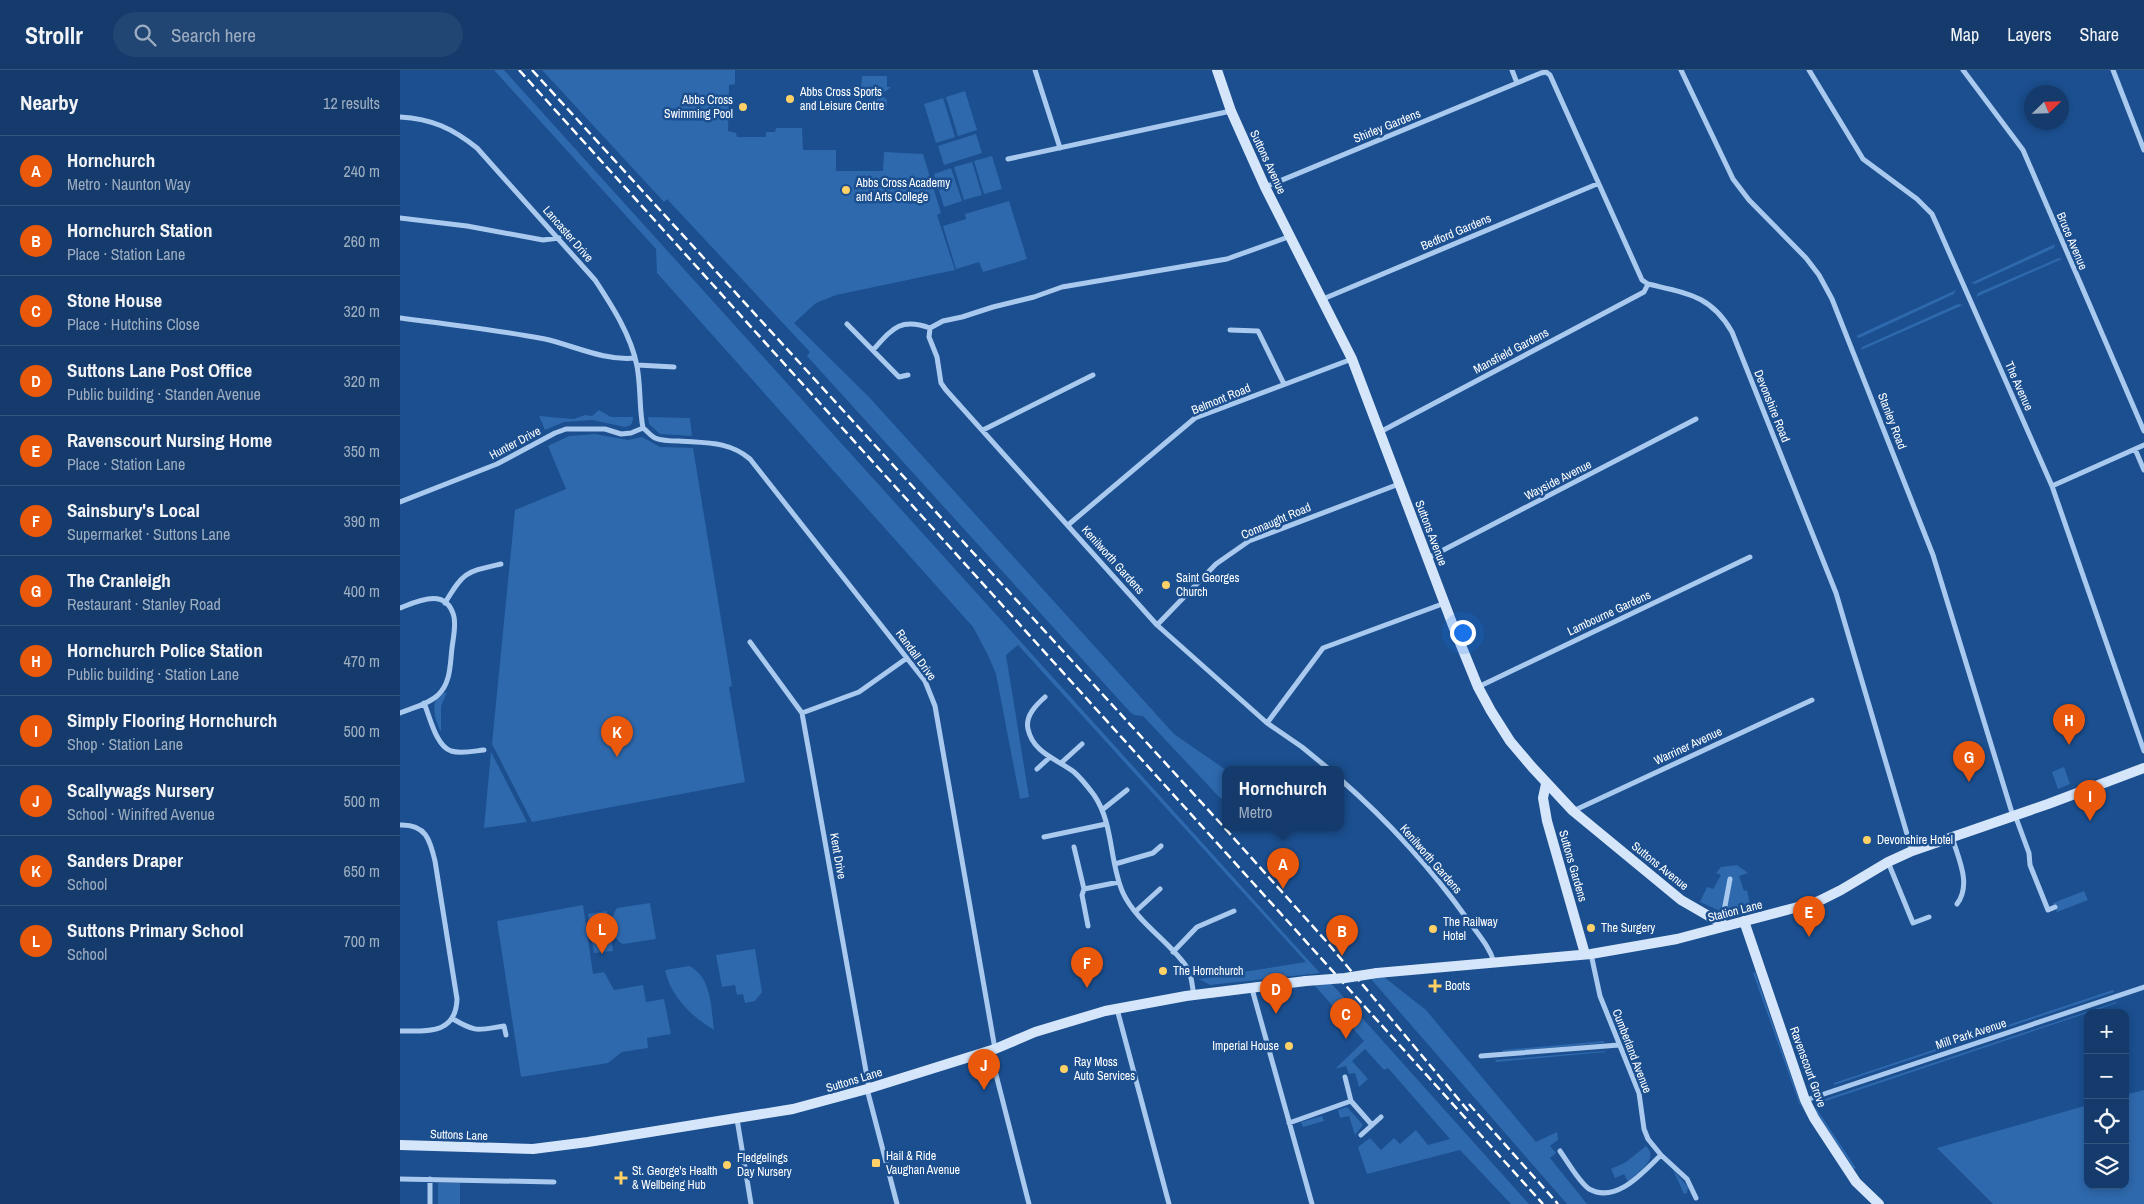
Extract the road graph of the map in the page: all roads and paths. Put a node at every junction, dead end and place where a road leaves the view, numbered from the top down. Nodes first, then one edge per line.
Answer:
1 (1035, 70) edge
2 (1217, 70) edge
3 (1512, 70) edge
4 (1682, 70) edge
5 (1809, 70) edge
6 (1962, 70) edge
7 (2113, 70) edge
8 (1517, 83) junction
9 (1231, 111) junction
10 (400, 117) edge
11 (1060, 148) junction
12 (2144, 150) edge
13 (1008, 159) dead end
14 (1598, 184) junction
15 (1265, 187) junction
16 (400, 218) edge
17 (1291, 236) junction
18 (559, 238) junction
19 (1648, 284) junction
20 (1322, 300) junction
21 (400, 318) edge
22 (847, 324) dead end
23 (930, 328) junction
24 (1230, 330) dead end
25 (873, 350) junction
26 (635, 358) junction
27 (1352, 359) junction
28 (637, 365) junction
29 (674, 367) dead end
30 (908, 375) dead end
31 (1094, 375) dead end
32 (1284, 384) junction
33 (1696, 419) dead end
34 (643, 428) junction
35 (983, 430) junction
36 (2144, 431) edge
37 (1380, 432) junction
38 (2144, 445) edge
39 (2135, 448) junction
40 (2144, 470) edge
41 (1399, 484) junction
42 (2052, 486) junction
43 (400, 502) edge
44 (1068, 525) junction
45 (1750, 557) dead end
46 (1428, 558) junction
47 (501, 564) dead end
48 (445, 603) junction
49 (1445, 603) junction
50 (400, 608) edge
51 (1157, 625) junction
52 (750, 642) dead end
53 (907, 658) junction
54 (1478, 687) junction
55 (1045, 697) dead end
56 (1812, 700) dead end
57 (424, 703) junction
58 (400, 713) edge
59 (802, 713) junction
60 (1267, 723) junction
61 (1082, 744) dead end
62 (484, 750) dead end
63 (2144, 751) edge
64 (1049, 758) junction
65 (1061, 763) junction
66 (1325, 766) edge
67 (2144, 768) edge
68 (1038, 769) dead end
69 (1344, 783) edge
70 (1546, 784) junction
71 (1128, 790) dead end
72 (1102, 810) junction
73 (1573, 811) junction
74 (2014, 816) junction
75 (1106, 824) junction
76 (400, 825) edge
77 (1952, 837) junction
78 (1044, 838) dead end
79 (1161, 846) dead end
80 (1074, 847) dead end
81 (1912, 851) junction
82 (1888, 862) junction
83 (1115, 864) junction
84 (1730, 879) dead end
85 (1119, 882) junction
86 (1084, 889) junction
87 (1160, 890) dead end
88 (1957, 904) dead end
89 (2055, 907) dead end
90 (1136, 911) junction
91 (1234, 911) dead end
92 (1929, 917) dead end
93 (1744, 921) junction
94 (1724, 924) junction
95 (1088, 926) dead end
96 (1172, 952) junction
97 (1588, 954) junction
98 (1494, 962) junction
99 (1306, 981) joint
100 (2144, 987) edge
101 (1252, 989) junction
102 (1194, 995) junction
103 (1117, 1008) junction
104 (453, 1018) junction
105 (400, 1031) edge
106 (506, 1035) dead end
107 (1619, 1045) junction
108 (992, 1049) junction
109 (1482, 1056) dead end
110 (1345, 1077) dead end
111 (868, 1089) junction
112 (1805, 1100) junction
113 (1351, 1101) junction
114 (1381, 1117) dead end
115 (737, 1119) junction
116 (1289, 1123) junction
117 (1372, 1125) junction
118 (1361, 1135) dead end
119 (400, 1145) edge
120 (1560, 1151) dead end
121 (1661, 1155) junction
122 (400, 1179) edge
123 (430, 1179) junction
124 (554, 1182) dead end
125 (1696, 1198) dead end
126 (1873, 1203) edge
127 (430, 1204) edge
128 (751, 1204) edge
129 (897, 1204) edge
130 (1029, 1204) edge
131 (1169, 1204) edge
132 (1312, 1204) edge

1 - 11 street
2 - 9 street, Suttons Avenue
3 - 8 street
4 - 74 street, Stanley Road
5 - 42 street, The Avenue
6 - 36 street, Bruce Avenue
7 - 12 street
8 - 14 street
8 - 15 street, Shirley Gardens
9 - 11 street
9 - 15 street, Suttons Avenue
10 - 18 street, Lancaster Drive
11 - 13 street
14 - 19 street
14 - 20 street, Bedford Gardens
15 - 17 street, Suttons Avenue
16 - 18 street
17 - 20 street, Suttons Avenue
17 - 23 street
18 - 26 street, Lancaster Drive
19 - 37 street, Mansfield Gardens
19 - 81 street, Devonshire Road
20 - 27 street, Suttons Avenue
21 - 26 street
22 - 25 street
23 - 25 street
23 - 35 street, Kenilworth Gardens
24 - 32 street
25 - 30 street
26 - 28 street, Lancaster Drive
27 - 32 street, Belmont Road
27 - 37 street, Suttons Avenue
28 - 29 street
28 - 34 street, Lancaster Drive
31 - 35 street
32 - 44 street, Belmont Road
33 - 46 street, Wayside Avenue
34 - 43 street, Hunter Drive
34 - 53 street, Randall Drive
35 - 44 street, Kenilworth Gardens
37 - 41 street, Suttons Avenue
38 - 39 street
39 - 40 street
39 - 42 street
41 - 46 street, Suttons Avenue
41 - 51 street, Connaught Road
42 - 63 street, The Avenue
44 - 51 street, Kenilworth Gardens
45 - 54 street, Lambourne Gardens
46 - 49 street, Suttons Avenue
47 - 48 street
48 - 50 street
48 - 57 street
49 - 54 street, Suttons Avenue
49 - 60 street
51 - 60 street, Kenilworth Gardens
52 - 59 street, Kent Drive
53 - 59 street
53 - 108 street, Randall Drive
54 - 70 street, Suttons Avenue
55 - 64 street
56 - 73 street, Warriner Avenue
57 - 58 street
57 - 62 street
59 - 111 street, Kent Drive
60 - 66 street, Kenilworth Gardens
61 - 65 street
64 - 65 street
64 - 68 street
65 - 72 street
67 - 74 street, Station Lane
69 - 98 street, Kenilworth Gardens
70 - 73 street, Suttons Avenue
70 - 97 street, Suttons Gardens
71 - 72 street
72 - 75 street
73 - 94 street, Suttons Avenue
74 - 77 street, Station Lane
74 - 89 street, Stanley Road
75 - 78 street
75 - 83 street
76 - 104 street
77 - 81 street, Station Lane
77 - 88 street
79 - 83 street
80 - 86 street
81 - 82 street, Station Lane
82 - 92 street
82 - 93 street, Station Lane
83 - 85 street
84 - 94 street, Station Lane
85 - 86 street
85 - 90 street
86 - 95 street
87 - 90 street
90 - 96 street
91 - 96 street
93 - 94 street, Station Lane
93 - 112 street, Ravenscourt Grove
94 - 97 street, Station Lane
96 - 102 street
97 - 98 street, Station Lane
97 - 107 street, Cumberland Avenue
98 - 99 street, Station Lane, bridge
99 - 101 street, Suttons Lane
100 - 112 street, Mill Park Avenue
101 - 102 street, Suttons Lane
101 - 116 street
102 - 103 street, Suttons Lane
103 - 108 street, Suttons Lane
103 - 131 street
104 - 105 street
104 - 106 street
107 - 109 street
107 - 121 street, Cumberland Avenue
108 - 111 street, Suttons Lane
108 - 130 street, Randall Drive
110 - 113 street
111 - 115 street, Suttons Lane
111 - 129 street, Kent Drive
112 - 126 street, Ravenscourt Grove
113 - 116 street
113 - 117 street
114 - 117 street
115 - 119 street, Suttons Lane
115 - 128 street
116 - 132 street
117 - 118 street
120 - 121 street
121 - 125 street, Cumberland Avenue
122 - 123 street
123 - 124 street
123 - 127 street

